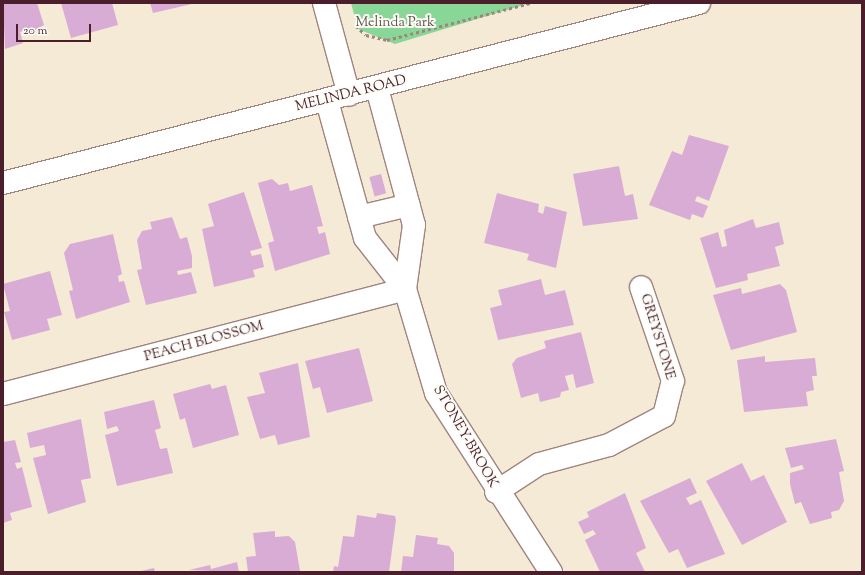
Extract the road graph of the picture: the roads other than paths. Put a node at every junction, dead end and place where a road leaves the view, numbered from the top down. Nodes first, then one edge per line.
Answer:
1 (324, 3) edge
2 (699, 3) edge
3 (377, 88) junction
4 (349, 95) junction
5 (326, 101) junction
6 (3, 183) edge
7 (409, 205) junction
8 (359, 218) junction
9 (642, 287) dead end
10 (405, 289) junction
11 (3, 394) edge
12 (496, 492) junction
13 (551, 572) edge

1 - 4 street
2 - 3 street, MELINDA ROAD
3 - 4 street, MELINDA ROAD
3 - 7 street, STONEY-BROOK
4 - 5 street, MELINDA ROAD
5 - 6 street, MELINDA ROAD
5 - 8 street, STONEY-BROOK
7 - 8 street
7 - 10 street, STONEY-BROOK
8 - 10 street, STONEY-BROOK
9 - 12 street, GREYSTONE
10 - 11 street, PEACH BLOSSOM
10 - 12 street, STONEY-BROOK
12 - 13 street, STONEY-BROOK

